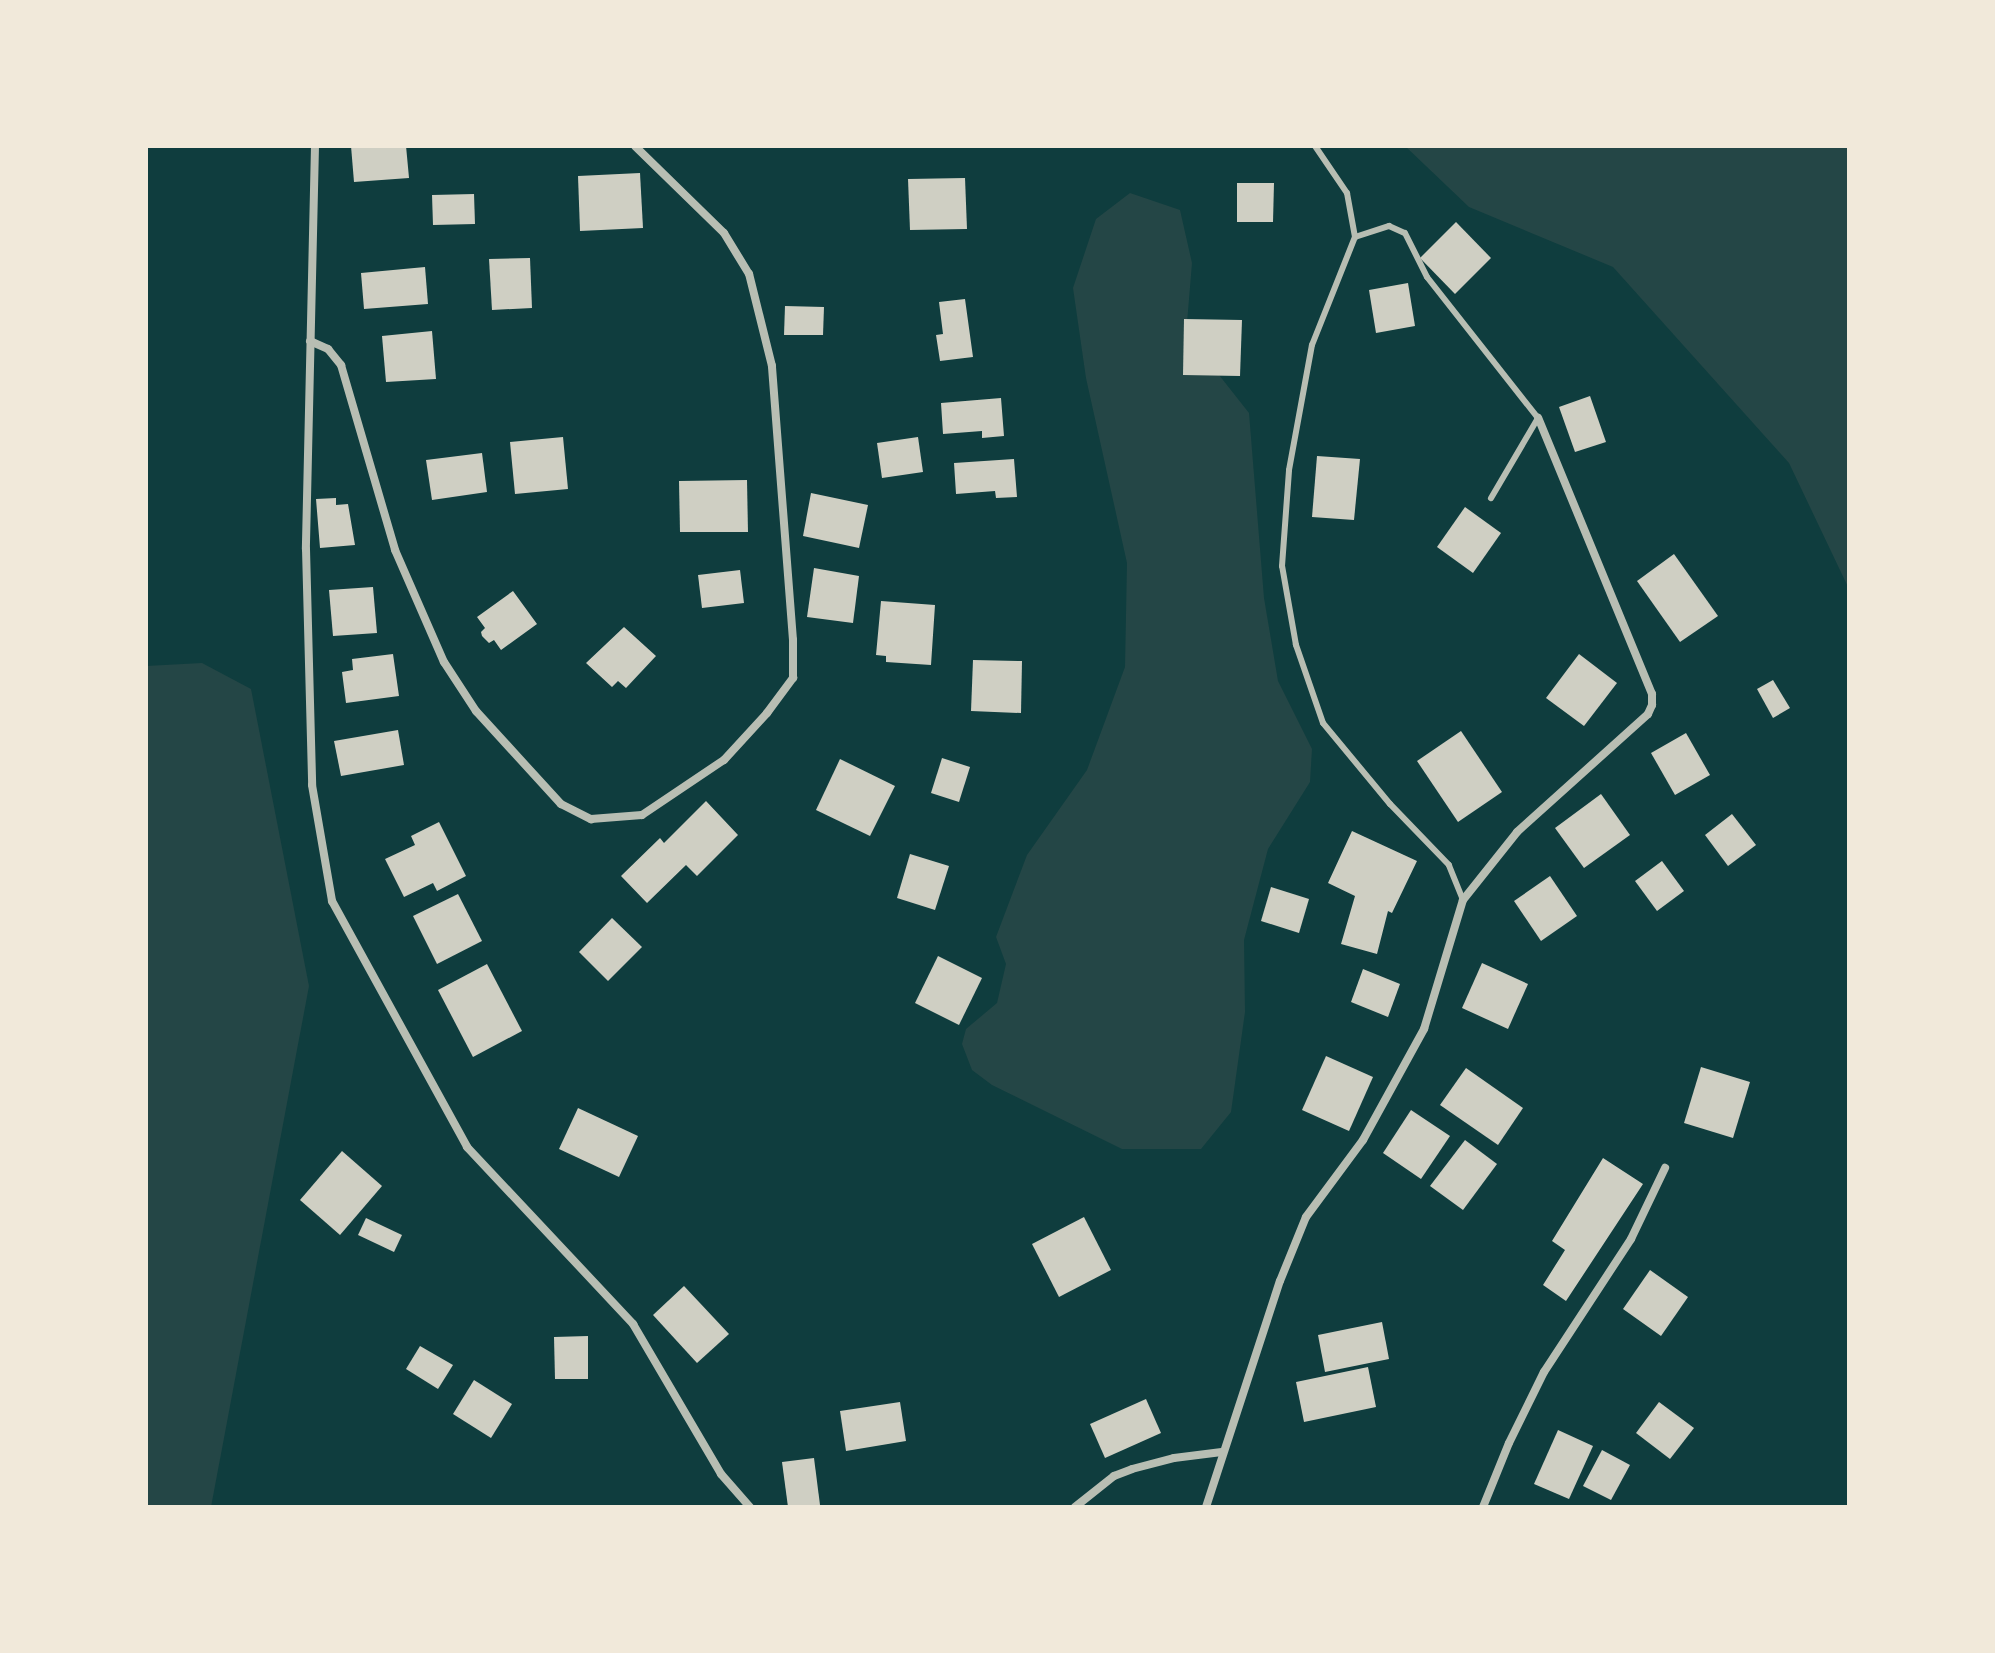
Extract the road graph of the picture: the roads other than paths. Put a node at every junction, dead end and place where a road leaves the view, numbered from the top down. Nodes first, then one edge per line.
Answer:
1 (315, 146) edge
2 (635, 146) edge
3 (1315, 146) edge
4 (1355, 237) junction
5 (310, 341) junction
6 (1538, 418) junction
7 (1491, 498) dead end
8 (1463, 900) junction
9 (1665, 1168) dead end
10 (1222, 1452) junction
11 (750, 1507) edge
12 (1075, 1507) edge
13 (1206, 1507) edge
14 (1483, 1507) edge

1 - 5 street
2 - 5 street
3 - 4 lane
4 - 6 lane
4 - 8 lane
5 - 11 street
6 - 7 lane
6 - 8 street
8 - 10 street
9 - 14 street
10 - 12 street
10 - 13 street

